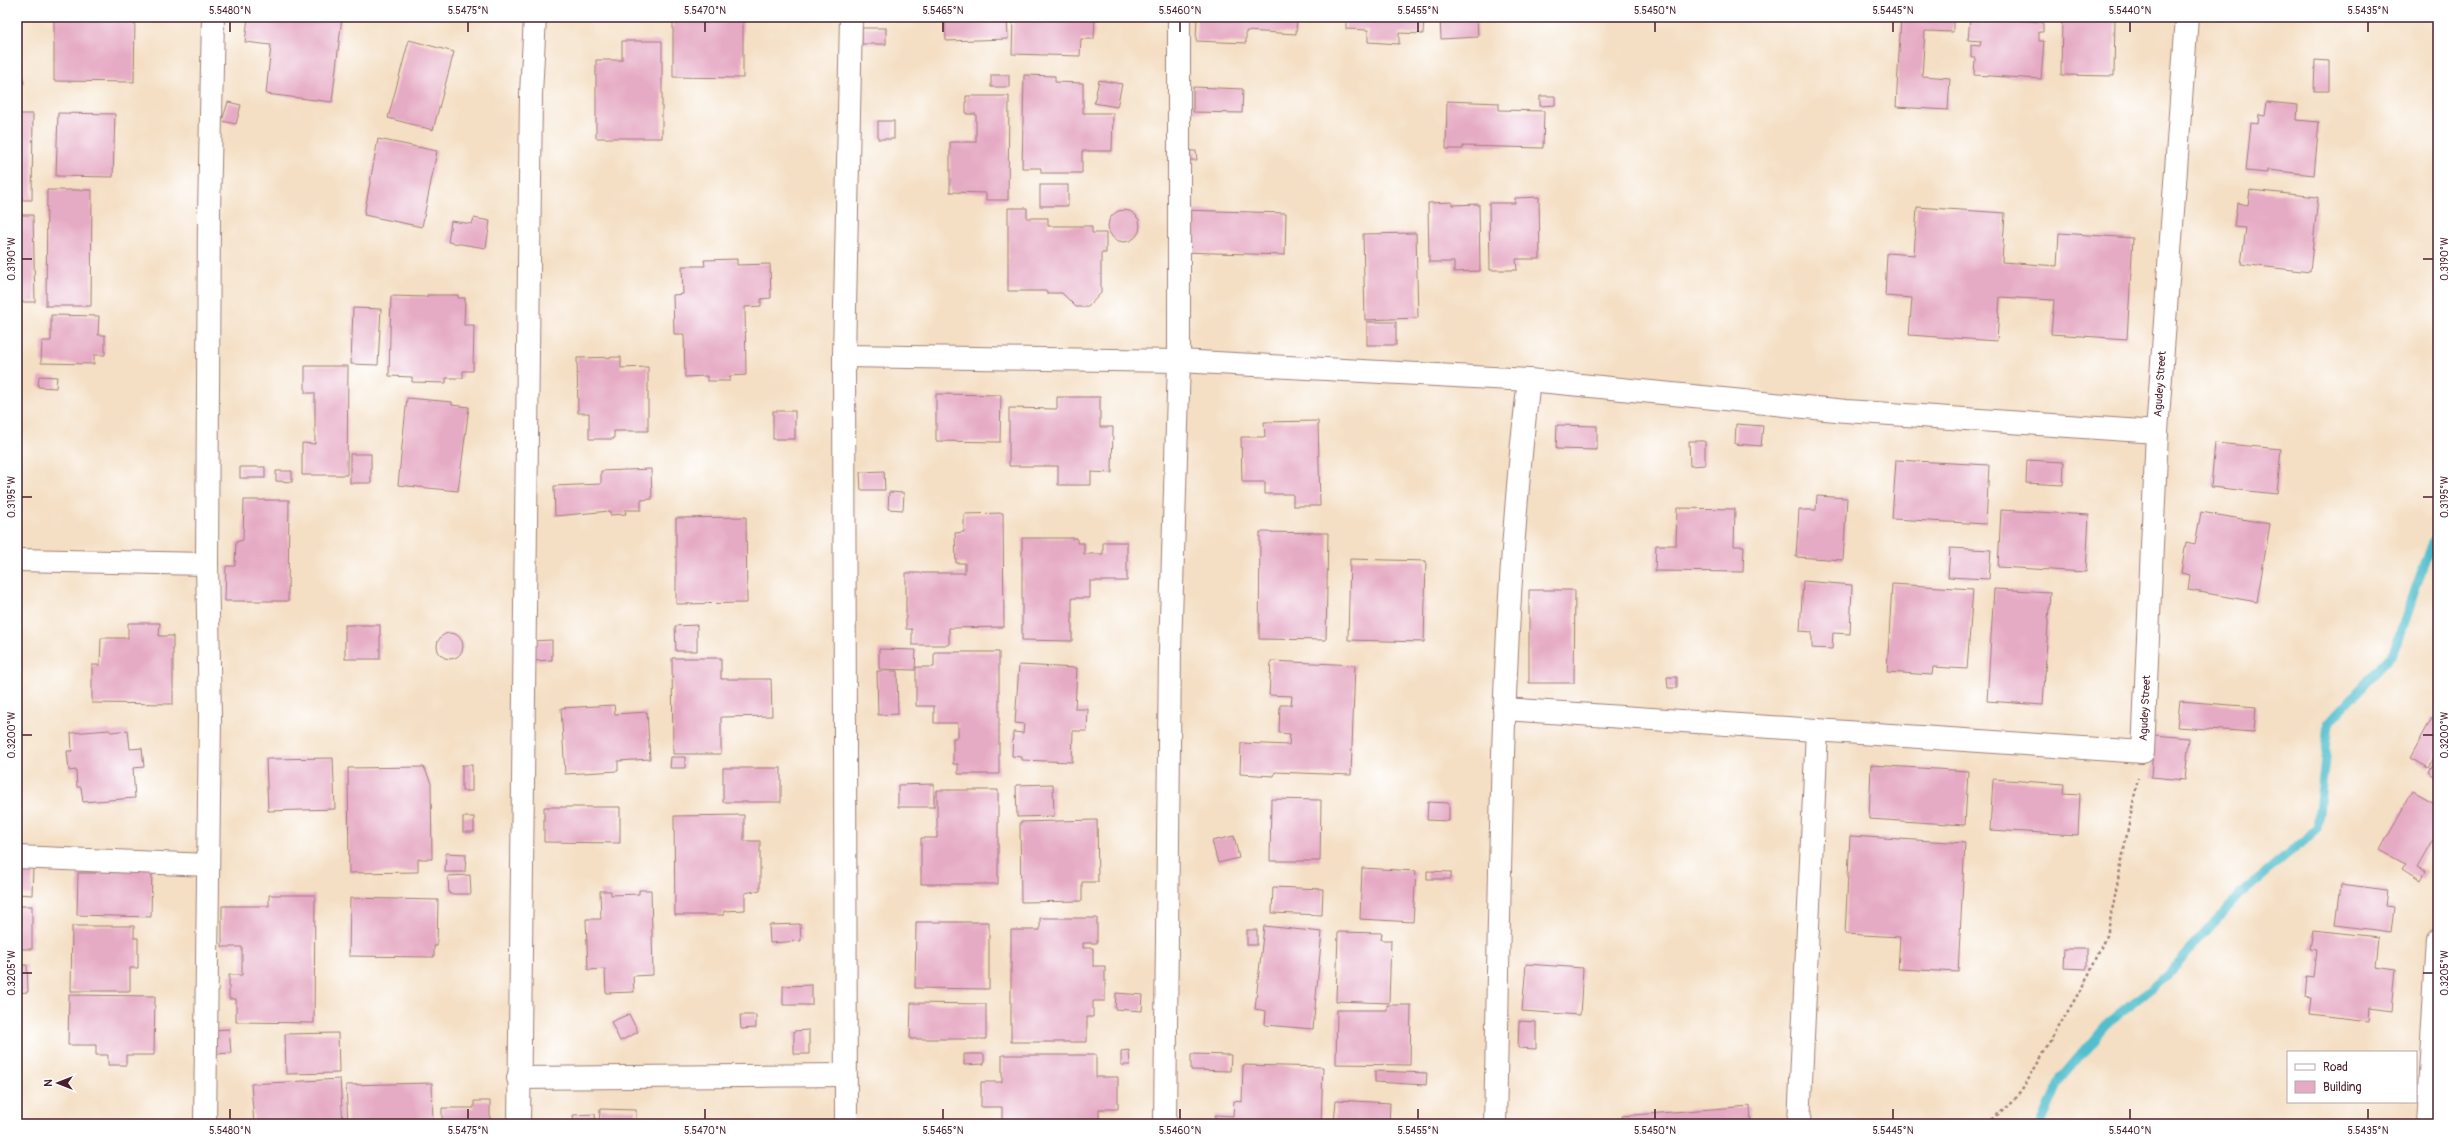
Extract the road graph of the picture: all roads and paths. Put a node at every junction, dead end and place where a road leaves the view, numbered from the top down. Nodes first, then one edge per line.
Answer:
1 (213, 17) edge
2 (535, 17) edge
3 (851, 17) edge
4 (1179, 17) edge
5 (2187, 17) edge
6 (844, 356) junction
7 (1179, 361) junction
8 (1529, 380) junction
9 (2157, 432) junction
10 (17, 560) edge
11 (207, 564) junction
12 (1504, 709) junction
13 (1817, 730) junction
14 (2143, 752) junction
15 (17, 857) edge
16 (208, 865) junction
17 (2438, 939) edge
18 (2435, 1042) edge
19 (845, 1074) junction
20 (518, 1078) junction
21 (205, 1124) edge
22 (519, 1124) edge
23 (846, 1124) edge
24 (1165, 1124) edge
25 (1495, 1124) edge
26 (1799, 1124) edge
27 (1988, 1124) edge
28 (2427, 1124) edge

1 - 11 street
2 - 20 street
3 - 6 street
4 - 7 street
5 - 9 street, Agudey Street
6 - 7 street
6 - 19 street
7 - 8 street
7 - 24 street
8 - 9 street
8 - 12 street
9 - 14 street, Agudey Street
10 - 11 street
11 - 16 street
12 - 13 street
12 - 25 street
13 - 14 street
13 - 26 street
14 - 27 path
15 - 16 street
16 - 21 street
17 - 18 street
18 - 28 street
19 - 20 street
19 - 23 street
20 - 22 street

